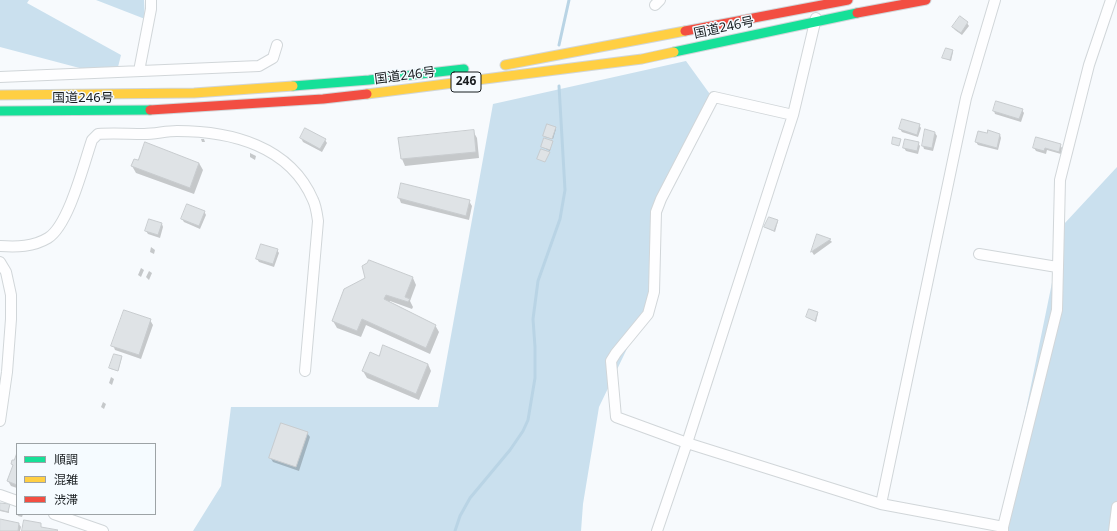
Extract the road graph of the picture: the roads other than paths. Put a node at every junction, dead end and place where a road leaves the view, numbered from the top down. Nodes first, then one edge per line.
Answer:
1 (151, 0) edge
2 (848, 0) edge
3 (926, 0) edge
4 (995, 0) edge
5 (1111, 0) edge
6 (823, 2) edge
7 (814, 22) junction
8 (277, 45) dead end
9 (494, 66) dead end
10 (470, 69) dead end
11 (139, 71) junction
12 (0, 77) edge
13 (0, 95) edge
14 (0, 111) edge
15 (793, 115) junction
16 (0, 246) edge
17 (979, 254) dead end
18 (0, 262) edge
19 (1057, 267) junction
20 (305, 371) dead end
21 (0, 421) edge
22 (687, 443) junction
23 (0, 495) edge
24 (16, 501) edge
25 (881, 504) junction
26 (1117, 508) edge
27 (57, 515) edge
28 (1003, 529) edge
29 (103, 531) edge
30 (657, 531) edge
31 (1114, 531) edge

1 - 11 street
2 - 6 highway, 国道246号 / 246
3 - 7 highway, 国道246号 / 246
4 - 25 street
5 - 19 street
6 - 7 street
6 - 9 highway, 国道246号 / 246
7 - 14 highway, 国道246号 / 246
7 - 15 street
8 - 11 street
10 - 13 highway, 国道246号 / 246
11 - 12 street
15 - 22 street
15 - 22 street
16 - 20 street
17 - 19 street
18 - 21 street
19 - 28 street
22 - 25 street
22 - 30 street
23 - 24 street
25 - 28 street
26 - 31 street
27 - 29 street

